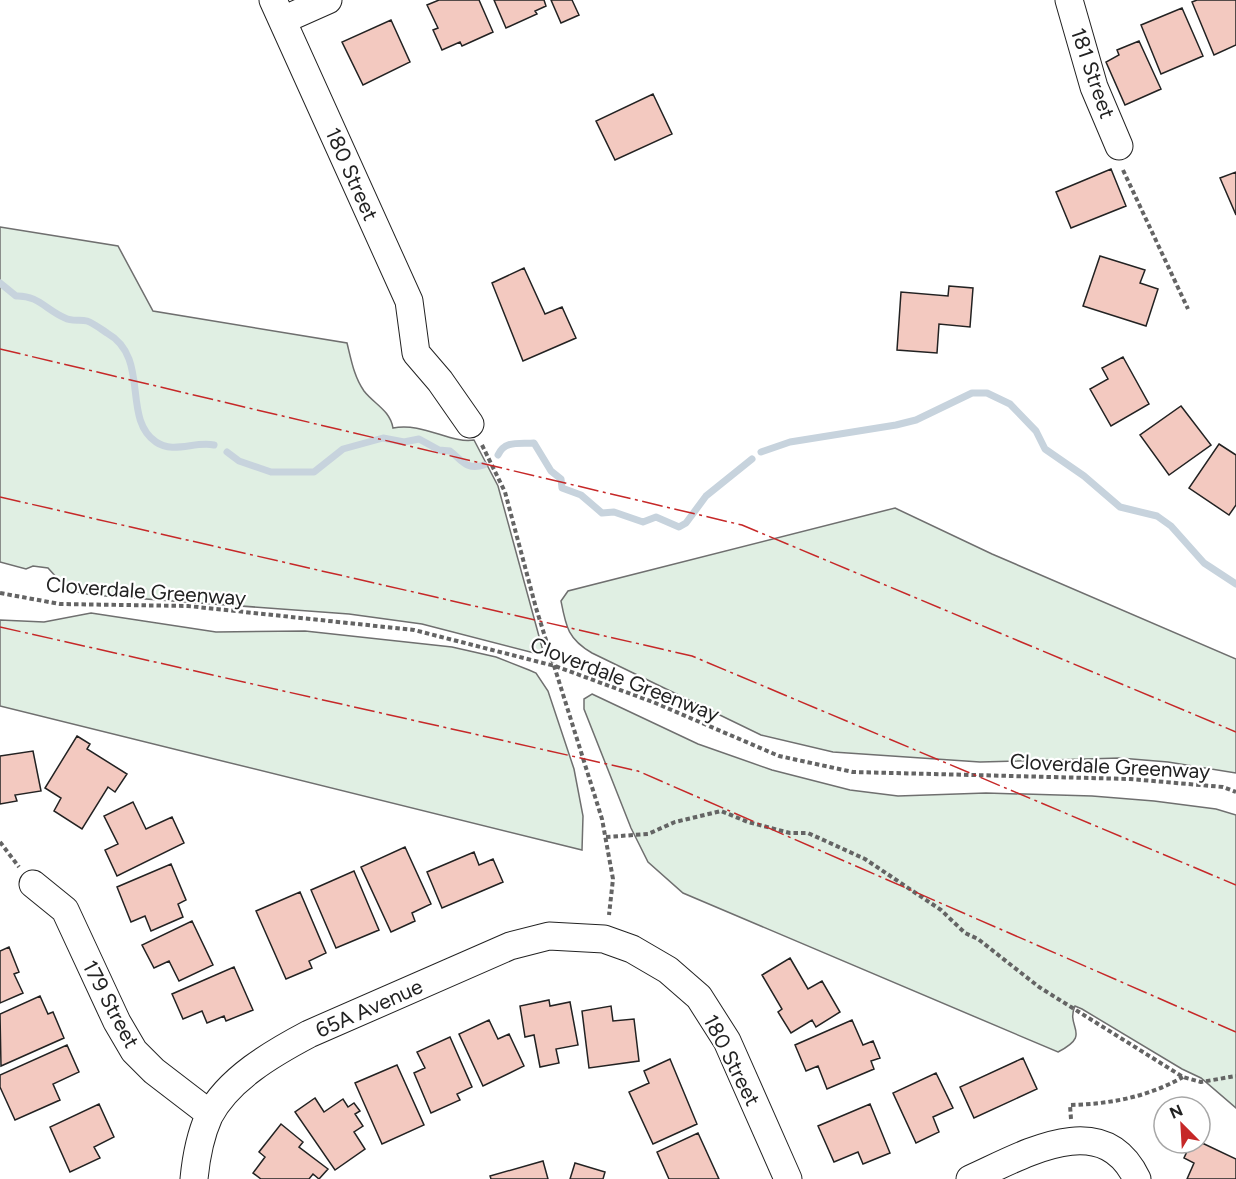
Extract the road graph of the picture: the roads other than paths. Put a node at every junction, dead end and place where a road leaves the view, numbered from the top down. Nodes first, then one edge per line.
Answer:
1 (327, 0) edge
2 (1069, 0) edge
3 (278, 10) edge
4 (1119, 146) road end
5 (470, 424) road end
6 (33, 884) dead end
7 (549, 936) joint
8 (210, 1114) junction
9 (194, 1179) edge
10 (788, 1179) edge
11 (970, 1179) edge
12 (1137, 1179) edge

1 - 3 street
2 - 4 street, 181 Street
3 - 5 street, 180 Street
6 - 8 street, 179 Street
7 - 8 street, 65A Avenue
7 - 10 street, 180 Street
8 - 9 street
11 - 12 street

